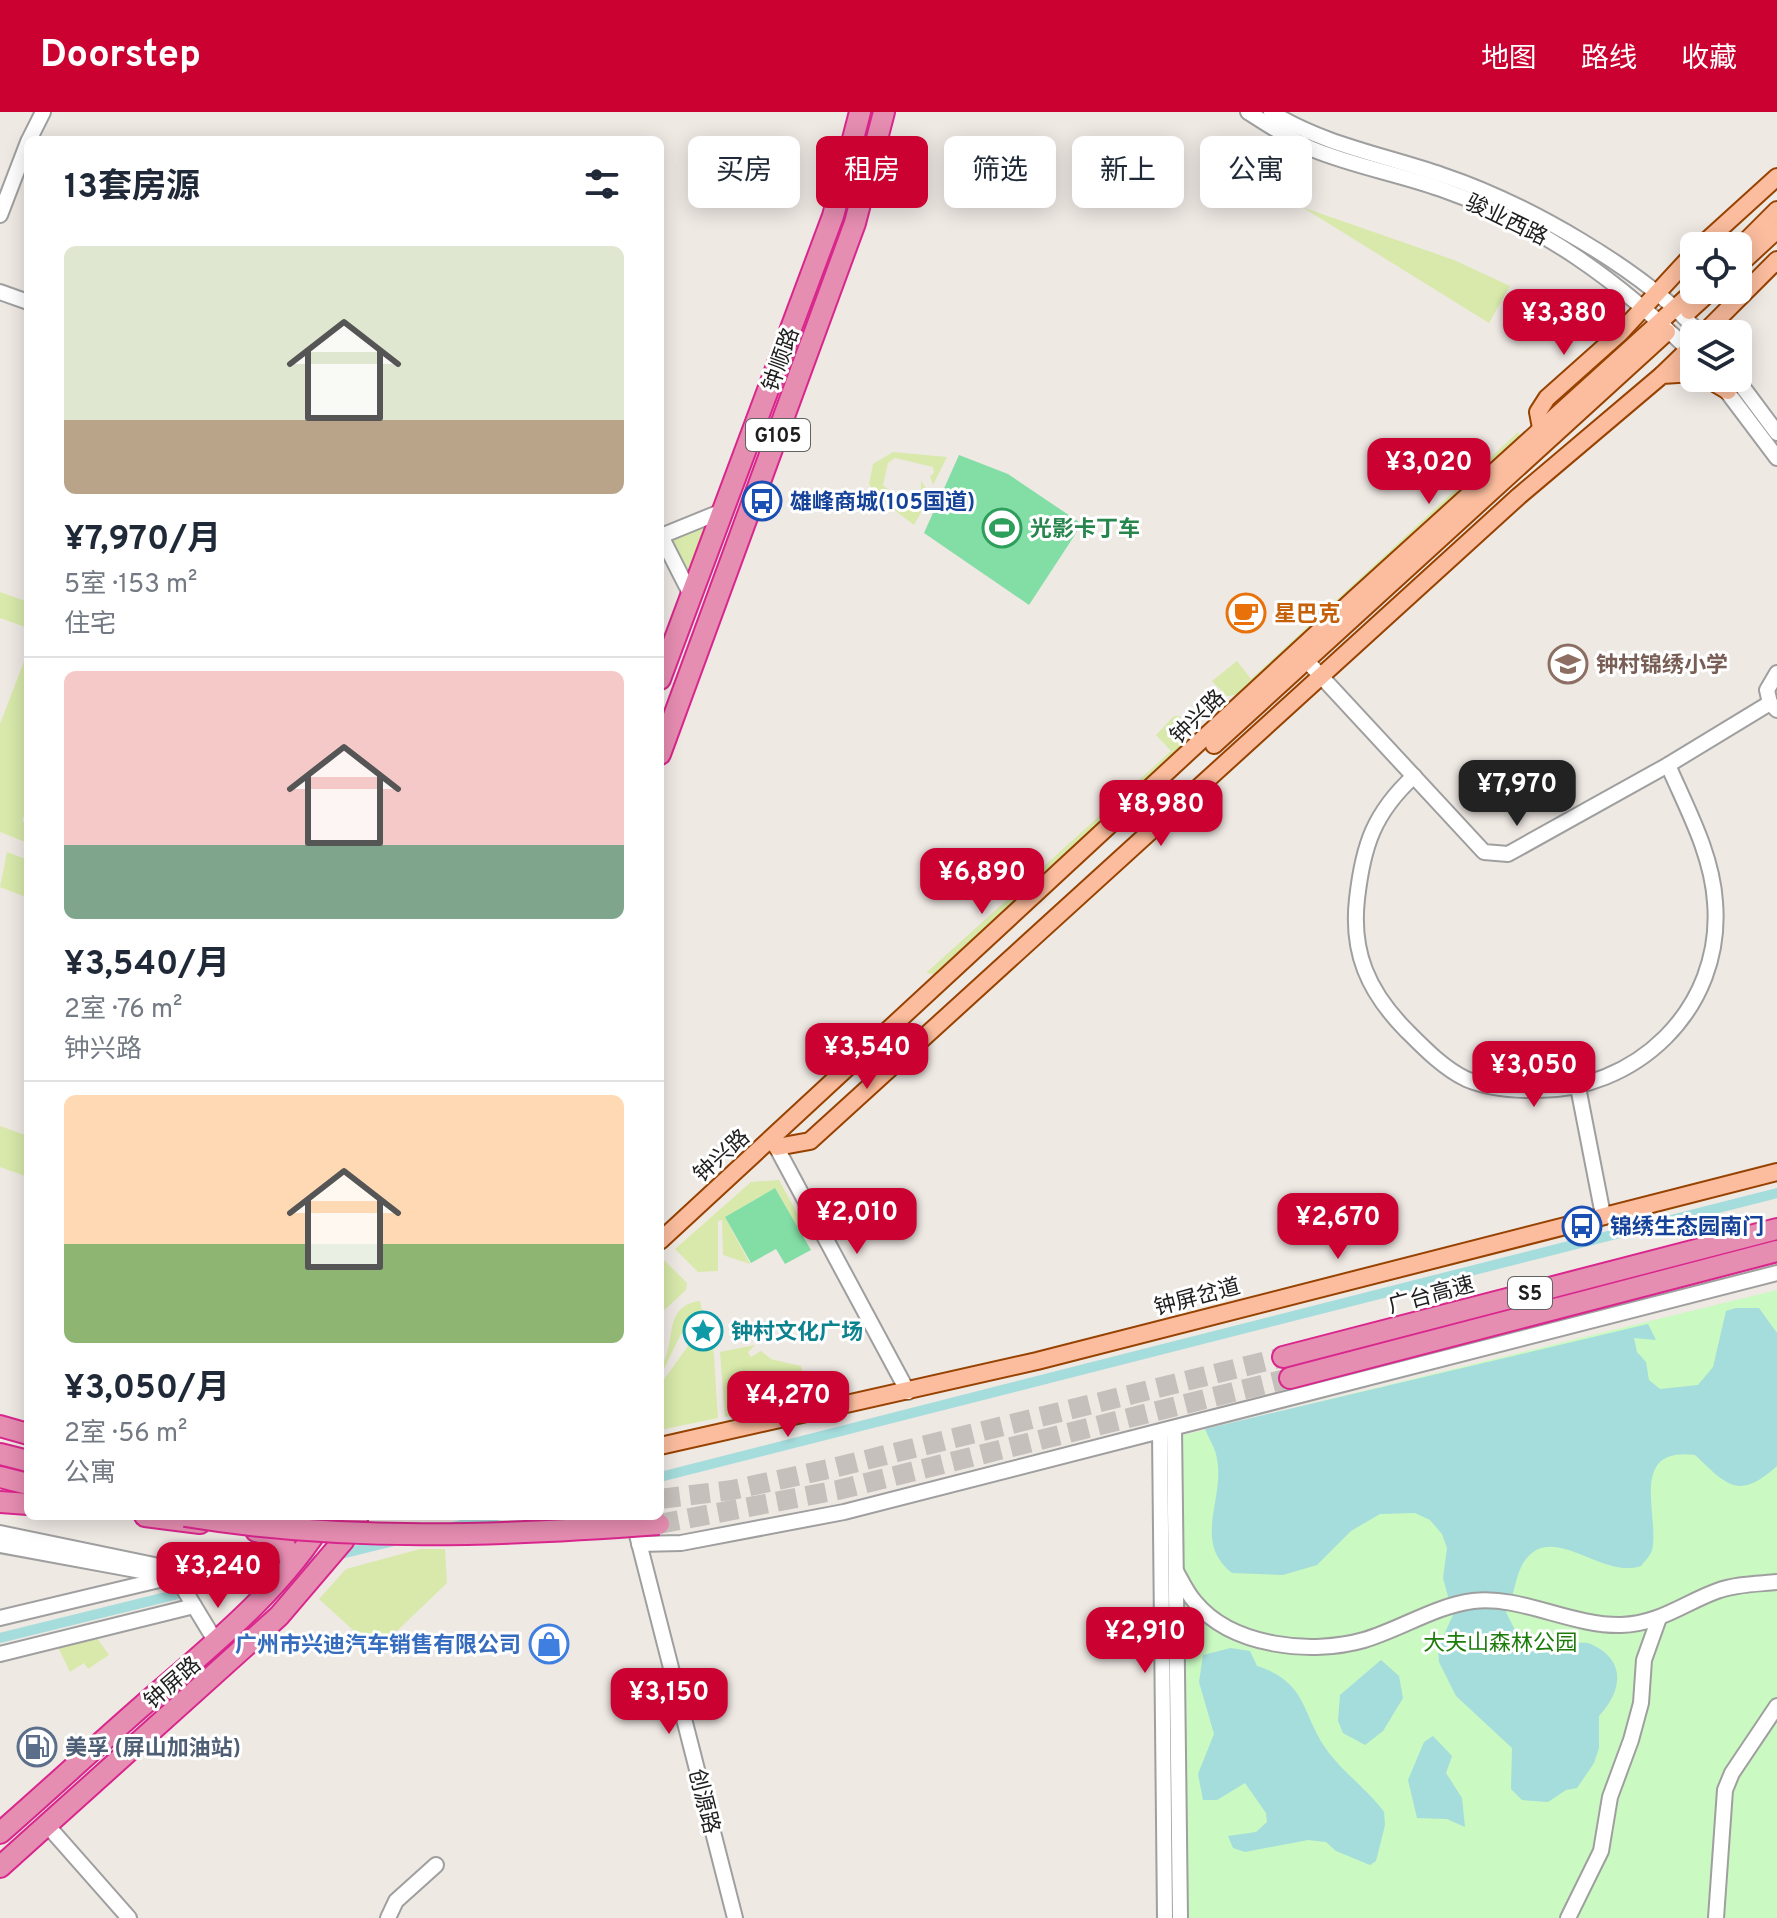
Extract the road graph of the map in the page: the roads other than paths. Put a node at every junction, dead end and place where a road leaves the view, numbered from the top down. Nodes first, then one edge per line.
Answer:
1 (43, 112) edge
2 (884, 112) edge
3 (1248, 112) edge
4 (1271, 112) edge
5 (856, 113) edge
6 (31, 136) edge
7 (24, 152) edge
8 (1777, 177) edge
9 (1777, 210) edge
10 (0, 215) edge
11 (1777, 230) edge
12 (1716, 232) edge
13 (1752, 235) edge
14 (1752, 253) edge
15 (1777, 260) edge
16 (1680, 269) edge
17 (0, 292) edge
18 (1658, 294) junction
19 (24, 301) edge
20 (1685, 304) edge
21 (1692, 304) edge
22 (1646, 307) junction
23 (1680, 312) junction
24 (1688, 320) edge
25 (1716, 320) edge
26 (1665, 326) junction
27 (1680, 339) edge
28 (1680, 360) edge
29 (1680, 374) edge
30 (1662, 375) junction
31 (1737, 392) edge
32 (1739, 392) edge
33 (1541, 428) junction
34 (1777, 433) edge
35 (1777, 458) edge
36 (1503, 481) junction
37 (1519, 496) junction
38 (725, 510) junction
39 (664, 535) edge
40 (664, 542) edge
41 (691, 595) junction
42 (1306, 660) junction
43 (664, 668) edge
44 (1777, 673) edge
45 (1321, 676) junction
46 (1773, 706) edge
47 (664, 743) edge
48 (1668, 765) junction
49 (1414, 776) junction
50 (1578, 1087) junction
51 (775, 1143) junction
52 (1777, 1172) edge
53 (1603, 1215) junction
54 (1777, 1229) edge
55 (664, 1238) edge
56 (1777, 1251) edge
57 (1777, 1273) edge
58 (1283, 1357) tunnel mouth
59 (1290, 1378) tunnel mouth
60 (908, 1392) junction
61 (0, 1426) edge
62 (1167, 1430) junction
63 (24, 1433) edge
64 (664, 1445) edge
65 (0, 1454) edge
66 (24, 1460) edge
67 (0, 1477) edge
68 (24, 1483) edge
69 (0, 1502) edge
70 (24, 1504) edge
71 (174, 1520) edge
72 (218, 1520) edge
73 (323, 1520) edge
74 (356, 1520) edge
75 (633, 1520) edge
76 (659, 1524) dead end
77 (0, 1533) edge
78 (639, 1544) junction
79 (0, 1545) edge
80 (291, 1562) junction
81 (1176, 1571) junction
82 (176, 1576) junction
83 (1777, 1582) edge
84 (191, 1602) junction
85 (0, 1618) edge
86 (1659, 1618) junction
87 (216, 1642) junction
88 (0, 1654) edge
89 (1777, 1706) edge
90 (47, 1825) junction
91 (0, 1833) edge
92 (436, 1865) dead end
93 (0, 1867) edge
94 (129, 1918) edge
95 (388, 1918) edge
96 (735, 1918) edge
97 (1165, 1918) edge
98 (1180, 1918) edge
99 (1568, 1918) edge
100 (1716, 1918) edge

1 - 6 street
2 - 47 highway, 钟顺路 / G105
3 - 22 street, 骏业西路
4 - 18 street, 骏业西路
5 - 38 highway, 钟顺路 / G105
7 - 10 street
8 - 12 main road
9 - 13 main road
11 - 14 main road
15 - 25 main road
16 - 18 main road
17 - 19 street
18 - 22 main road
18 - 23 street, 骏业西路
20 - 23 main road, 钟兴路
21 - 23 main road, 钟兴路
22 - 26 street, 骏业西路
22 - 33 main road
23 - 24 street, 骏业西路
23 - 26 main road, 钟兴路
26 - 27 street, 骏业西路
26 - 33 main road, 钟兴路
26 - 36 main road, 钟兴路
28 - 30 main road
29 - 30 main road
30 - 37 main road
31 - 35 street
32 - 34 street
33 - 51 main road, 钟兴路
36 - 37 main road
36 - 42 main road, 钟兴路
37 - 45 main road
38 - 39 street
38 - 41 highway, 钟顺路 / G105
40 - 41 street
41 - 43 highway, 钟顺路 / G105
42 - 45 street
42 - 51 main road, 钟兴路
44 - 46 street
45 - 49 street
45 - 51 main road
46 - 48 street
48 - 49 street
48 - 50 street
49 - 50 street
50 - 53 street
51 - 55 main road, 钟兴路
51 - 60 street
52 - 53 main road, 钟屏岔道
53 - 60 main road, 钟屏岔道
54 - 58 highway, 广台高速 / S5
56 - 59 highway, 广台高速 / S5
57 - 62 street
60 - 64 main road, 钟屏岔道
61 - 63 highway
62 - 78 street
62 - 81 street
62 - 97 street
65 - 66 highway
67 - 68 highway
69 - 70 highway
71 - 80 highway
72 - 76 highway, bridge
73 - 80 highway, 钟屏路
74 - 90 highway, 钟屏路
75 - 78 street, 创源路
77 - 82 street
78 - 96 street, 创源路
79 - 82 street
80 - 87 highway, 钟屏路
81 - 86 street
81 - 98 street
82 - 84 street
82 - 85 street
83 - 86 street
84 - 87 street
84 - 88 street
86 - 99 street
87 - 91 highway, 钟屏路
89 - 100 street
90 - 93 highway, 钟屏路
90 - 94 street
92 - 95 street

